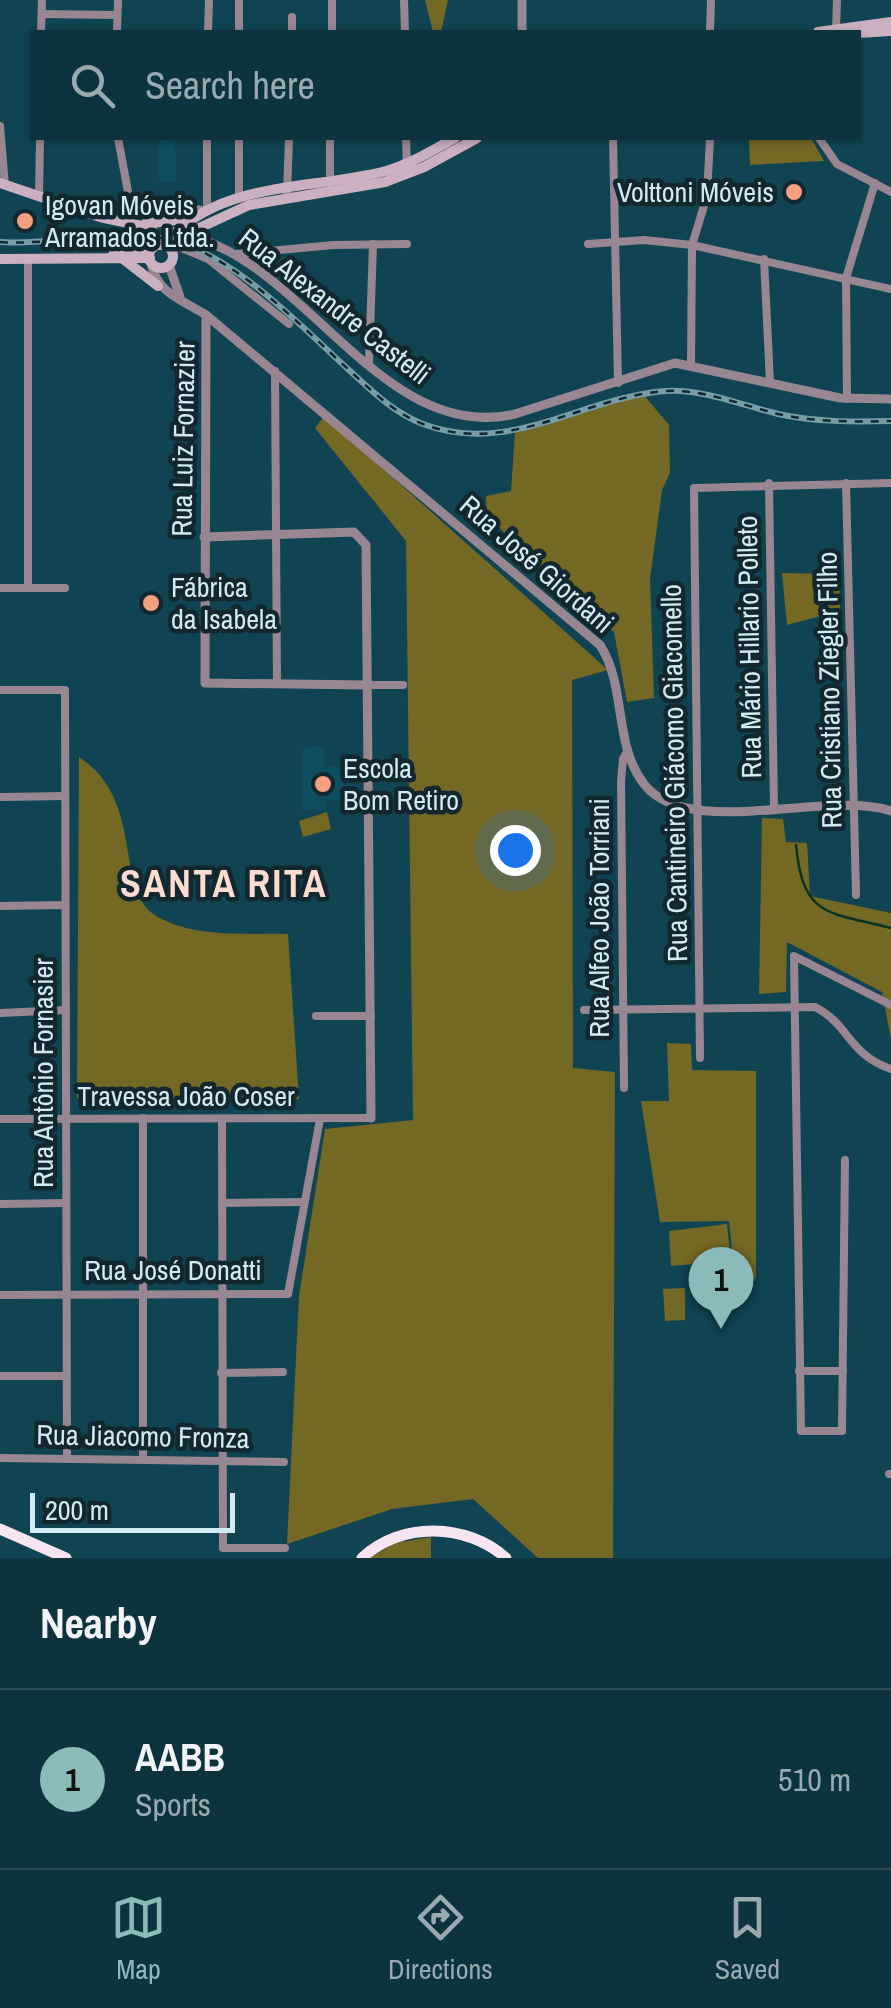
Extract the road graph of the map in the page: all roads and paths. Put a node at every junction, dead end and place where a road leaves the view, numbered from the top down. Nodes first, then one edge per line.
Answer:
1 (42, 0) edge
2 (118, 0) edge
3 (209, 0) edge
4 (239, 0) edge
5 (332, 0) edge
6 (404, 0) edge
7 (522, 0) edge
8 (711, 0) edge
9 (836, 0) edge
10 (42, 14) junction
11 (118, 15) junction
12 (292, 18) dead end
13 (889, 27) edge
14 (42, 30) edge
15 (117, 30) edge
16 (208, 30) edge
17 (239, 30) edge
18 (292, 30) edge
19 (332, 30) edge
20 (405, 30) edge
21 (522, 30) edge
22 (710, 30) edge
23 (836, 30) edge
24 (861, 32) edge
25 (0, 126) edge
26 (40, 140) edge
27 (118, 140) edge
28 (207, 140) edge
29 (239, 140) edge
30 (289, 140) edge
31 (330, 140) edge
32 (406, 140) edge
33 (453, 140) edge
34 (470, 140) edge
35 (612, 140) edge
36 (710, 140) edge
37 (820, 140) edge
38 (406, 169) junction
39 (875, 183) junction
40 (2, 184) edge
41 (330, 186) junction
42 (287, 190) junction
43 (891, 192) edge
44 (39, 196) junction
45 (129, 197) junction
46 (238, 198) junction
47 (204, 217) junction
48 (124, 222) junction
49 (139, 224) junction
50 (180, 233) junction
51 (616, 242) junction
52 (217, 243) junction
53 (373, 244) junction
54 (408, 244) dead end
55 (588, 244) dead end
56 (692, 245) junction
57 (160, 250) junction
58 (236, 254) junction
59 (117, 256) junction
60 (28, 258) junction
61 (0, 259) edge
62 (764, 259) junction
63 (169, 265) junction
64 (846, 278) junction
65 (158, 286) junction
66 (891, 290) edge
67 (181, 299) junction
68 (206, 315) junction
69 (289, 324) dead end
70 (369, 362) junction
71 (691, 364) junction
72 (275, 371) junction
73 (618, 383) junction
74 (770, 383) junction
75 (847, 399) junction
76 (891, 399) edge
77 (846, 483) junction
78 (891, 483) edge
79 (769, 484) junction
80 (274, 535) junction
81 (204, 536) junction
82 (0, 588) edge
83 (28, 588) junction
84 (65, 588) dead end
85 (278, 683) junction
86 (368, 685) junction
87 (403, 685) dead end
88 (0, 690) edge
89 (628, 750) junction
90 (65, 796) junction
91 (0, 797) edge
92 (854, 806) junction
93 (774, 809) junction
94 (697, 810) junction
95 (891, 811) edge
96 (856, 895) dead end
97 (65, 905) junction
98 (0, 906) edge
99 (792, 1004) junction
100 (891, 1004) edge
101 (699, 1008) junction
102 (66, 1010) junction
103 (584, 1010) dead end
104 (621, 1010) junction
105 (0, 1013) edge
106 (316, 1016) dead end
107 (371, 1016) junction
108 (700, 1058) dead end
109 (891, 1069) edge
110 (624, 1088) dead end
111 (66, 1118) junction
112 (143, 1118) junction
113 (372, 1118) joint
114 (0, 1119) edge
115 (222, 1119) junction
116 (320, 1119) junction
117 (845, 1160) dead end
118 (303, 1202) junction
119 (66, 1203) junction
120 (222, 1203) junction
121 (0, 1204) edge
122 (66, 1292) junction
123 (142, 1293) junction
124 (221, 1293) junction
125 (0, 1295) edge
126 (800, 1371) junction
127 (843, 1371) junction
128 (284, 1372) dead end
129 (222, 1374) junction
130 (0, 1376) edge
131 (66, 1376) junction
132 (67, 1455) junction
133 (0, 1458) edge
134 (143, 1458) junction
135 (222, 1459) junction
136 (284, 1462) dead end
137 (0, 1530) edge
138 (284, 1548) dead end
139 (66, 1558) edge
140 (362, 1558) edge
141 (506, 1558) edge

1 - 10 street
2 - 11 street
3 - 16 street
4 - 17 street
5 - 19 street
6 - 20 street
7 - 21 street
8 - 22 street
9 - 23 street
10 - 11 street
10 - 14 street
11 - 15 street
12 - 18 street
13 - 23 main road
13 - 24 main road
25 - 40 street
26 - 44 street
27 - 45 street
28 - 47 street
29 - 46 street
30 - 42 street
31 - 41 street
32 - 38 street
33 - 38 main road
34 - 38 main road
35 - 51 street
36 - 56 street
37 - 39 street
38 - 41 main road
39 - 43 street
39 - 64 street
40 - 44 main road
41 - 42 main road
42 - 46 main road
42 - 47 main road
44 - 48 main road
45 - 47 street
45 - 48 street
46 - 47 main road
47 - 49 main road
47 - 50 main road
47 - 52 street, Rua Alexandre Castelli
48 - 49 main road
49 - 57 main road
50 - 52 street, Rua Alexandre Castelli
50 - 57 main road
51 - 55 street
51 - 56 street
51 - 73 street
52 - 58 street, Rua Alexandre Castelli
53 - 54 street
53 - 58 street
53 - 70 street
56 - 62 street
56 - 71 street
57 - 59 main road
57 - 63 main road
57 - 63 main road
57 - 65 street
57 - 69 street
58 - 70 street, Rua Alexandre Castelli
59 - 60 main road
59 - 65 main road
60 - 61 main road
60 - 83 street
62 - 64 street
62 - 74 street
63 - 67 street
64 - 66 street
64 - 75 street
65 - 67 street, Rua José Giordani
67 - 68 street, Rua José Giordani
68 - 72 street, Rua José Giordani
68 - 81 street, Rua Luiz Fornazier
70 - 73 street, Rua Alexandre Castelli
71 - 73 street, Rua Alexandre Castelli
71 - 74 street, Rua Alexandre Castelli
72 - 80 street
72 - 89 street, Rua José Giordani
74 - 75 street, Rua Alexandre Castelli
75 - 76 street, Rua Alexandre Castelli
77 - 78 street
77 - 79 street
77 - 92 street, Rua Cristiano Ziegler Filho
79 - 93 street, Rua Mário Hillario Polleto
79 - 94 street, Rua Cantineiro Giácomo Giacomello
80 - 81 street
80 - 85 street
80 - 86 street
81 - 85 street, Rua Luiz Fornazier
82 - 83 street
83 - 84 street
85 - 86 street
86 - 87 street
86 - 107 street
88 - 90 street, Rua Antônio Fornasier
89 - 94 street, Rua José Giordani
89 - 104 street, Rua Alfeo João Torriani
90 - 91 street
90 - 97 street, Rua Antônio Fornasier
92 - 93 street, Rua José Giordani
92 - 95 street, Rua José Giordani
92 - 96 street, Rua Cristiano Ziegler Filho
93 - 94 street, Rua José Giordani
94 - 101 street, Rua Cantineiro Giácomo Giacomello
97 - 98 street
97 - 102 street, Rua Antônio Fornasier
99 - 100 street
99 - 101 street
99 - 109 street
99 - 126 street
101 - 104 street
101 - 108 street, Rua Cantineiro Giácomo Giacomello
102 - 105 street
102 - 111 street, Rua Antônio Fornasier
103 - 104 street
104 - 110 street, Rua Alfeo João Torriani
106 - 107 street
107 - 113 street
111 - 112 street, Travessa João Coser
111 - 114 street, Travessa João Coser
111 - 119 street, Rua Antônio Fornasier
112 - 115 street, Travessa João Coser
112 - 123 street
113 - 116 street, Travessa João Coser
115 - 116 street, Travessa João Coser
115 - 120 street
116 - 118 street, Rua José Donatti
117 - 127 street
118 - 120 street
118 - 124 street, Rua José Donatti
119 - 121 street
119 - 122 street, Rua Antônio Fornasier
120 - 124 street
122 - 123 street, Rua José Donatti
122 - 125 street, Rua José Donatti
122 - 131 street, Rua Antônio Fornasier
123 - 124 street, Rua José Donatti
123 - 134 street
124 - 129 street
126 - 127 street
126 - 127 street
128 - 129 street
129 - 135 street
130 - 131 street
131 - 132 street, Rua Antônio Fornasier
132 - 133 street, Rua Jiacomo Fronza
132 - 134 street, Rua Jiacomo Fronza
134 - 135 street, Rua Jiacomo Fronza
135 - 136 street, Rua Jiacomo Fronza
135 - 138 street
137 - 139 highway
140 - 141 highway

